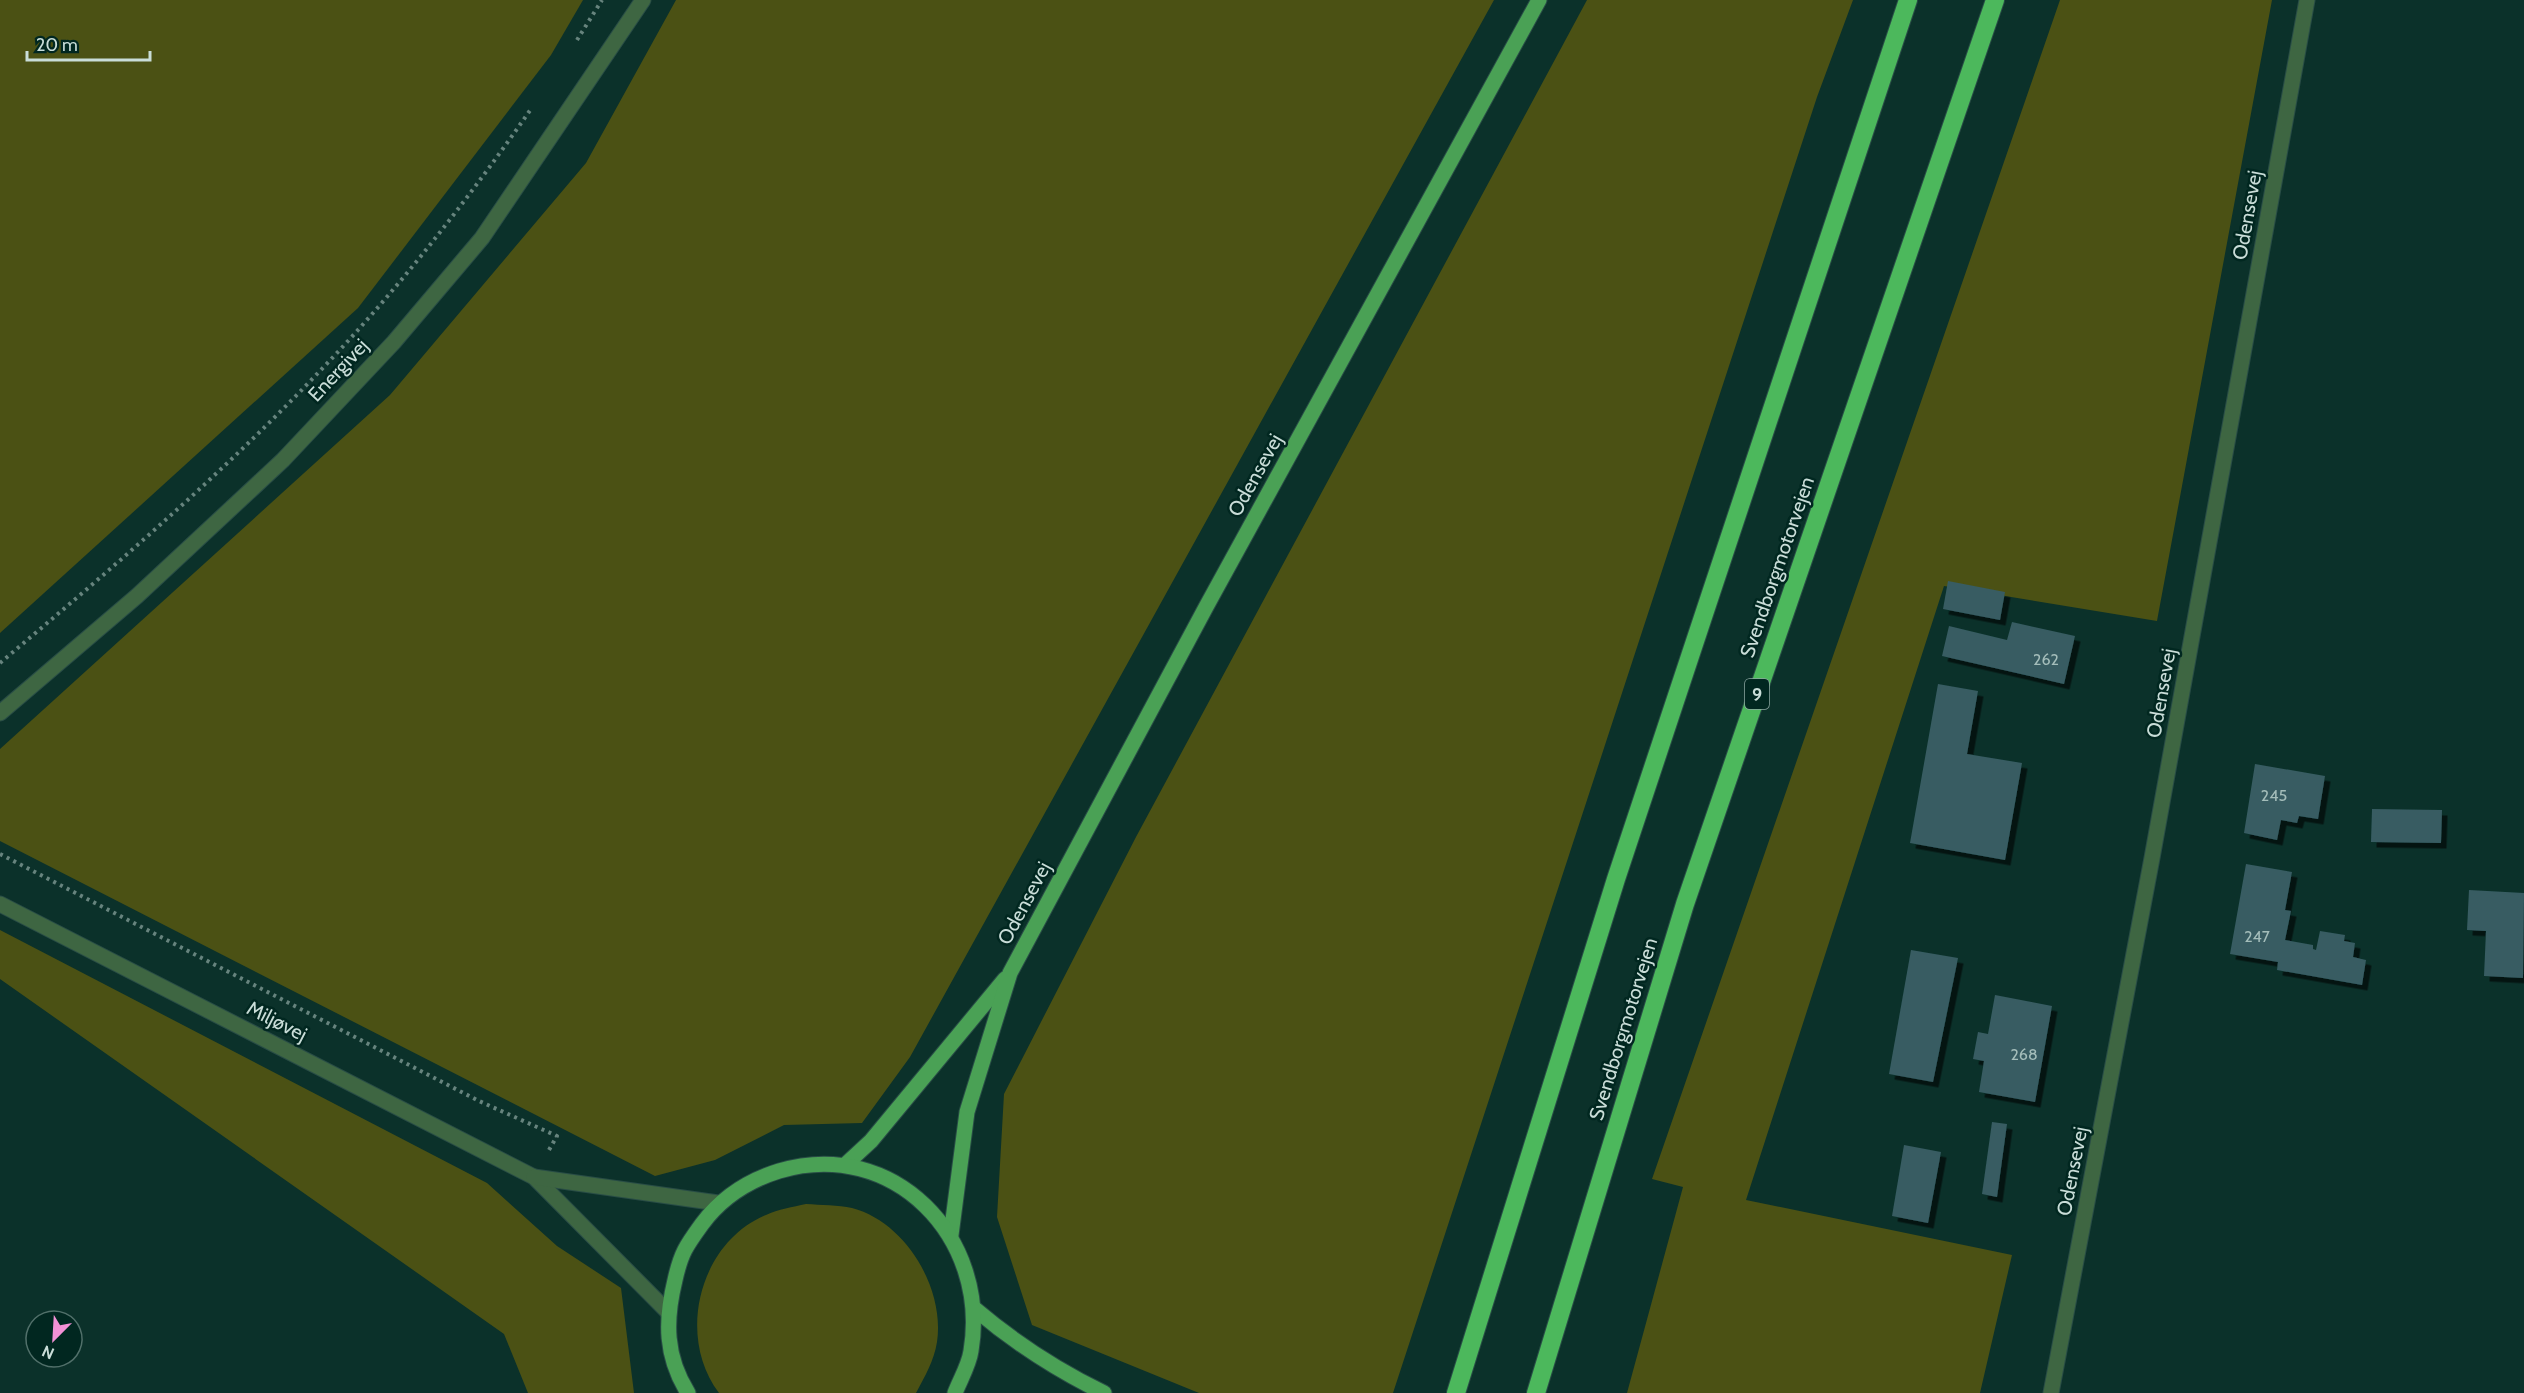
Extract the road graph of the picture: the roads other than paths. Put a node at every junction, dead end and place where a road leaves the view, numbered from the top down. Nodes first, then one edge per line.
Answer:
1 (644, 0) edge
2 (1539, 0) edge
3 (1908, 0) edge
4 (1995, 0) edge
5 (2307, 0) edge
6 (0, 713) edge
7 (0, 904) edge
8 (1010, 973) junction
9 (845, 1165) junction
10 (534, 1177) junction
11 (718, 1203) junction
12 (951, 1235) junction
13 (975, 1309) junction
14 (667, 1311) junction
15 (688, 1393) edge
16 (955, 1393) edge
17 (1104, 1393) edge
18 (1456, 1393) edge
19 (1536, 1393) edge
20 (2051, 1393) edge

1 - 6 street, Energivej
2 - 8 main road, Odensevej
3 - 18 highway
4 - 19 highway, Svendborgmotorvejen / 9
5 - 20 street, Odensevej
7 - 10 street, Miljøvej
8 - 9 main road, Odensevej
8 - 12 main road, Odensevej
9 - 11 main road
9 - 12 main road
10 - 11 street, Miljøvej
10 - 14 street, Miljøvej
11 - 14 main road
12 - 13 main road
13 - 16 main road
13 - 17 main road
14 - 15 main road

